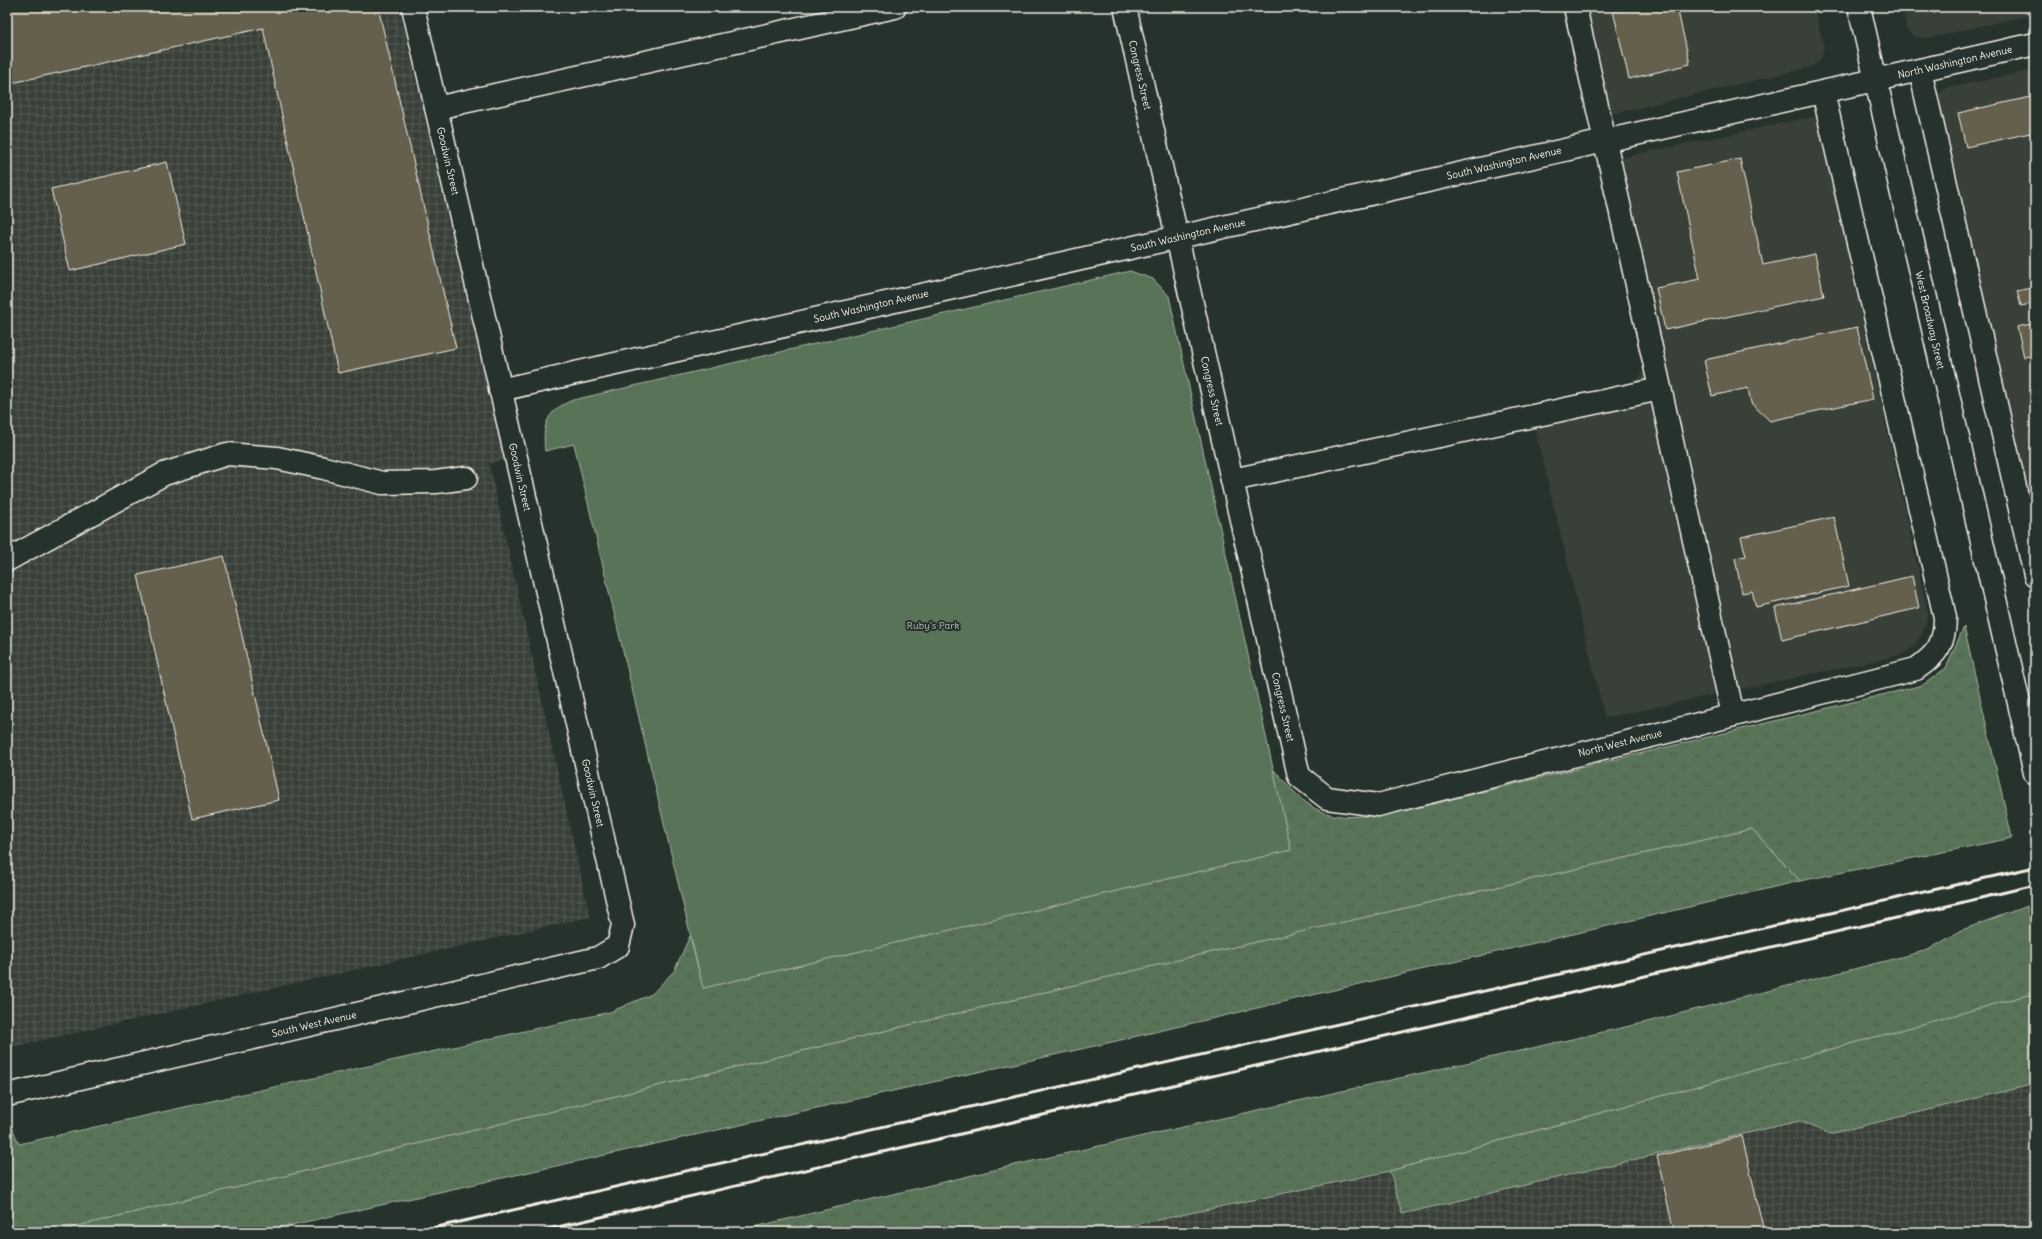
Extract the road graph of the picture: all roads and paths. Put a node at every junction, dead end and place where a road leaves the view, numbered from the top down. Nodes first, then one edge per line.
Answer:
1 (414, 7) edge
2 (895, 7) edge
3 (1124, 7) edge
4 (1575, 7) edge
5 (1859, 7) edge
6 (2035, 44) edge
7 (1920, 70) junction
8 (1876, 80) junction
9 (1823, 92) junction
10 (436, 108) junction
11 (1605, 141) junction
12 (1177, 237) junction
13 (1660, 389) junction
14 (500, 390) junction
15 (466, 478) dead end
16 (1232, 480) junction
17 (7, 560) edge
18 (2035, 575) edge
19 (1733, 715) junction
20 (2035, 773) edge
21 (1299, 776) joint
22 (618, 946) joint
23 (7, 1095) edge

1 - 10 street, Goodwin Street
2 - 10 street
3 - 12 street, Congress Street
4 - 11 street
5 - 8 street, West Broadway Street
6 - 7 street, North Washington Avenue
7 - 8 street, North Washington Avenue
7 - 18 street
8 - 9 street, South Washington Avenue
8 - 20 street, West Broadway Street
9 - 11 street, South Washington Avenue
9 - 19 street, North West Avenue
10 - 14 street, Goodwin Street
11 - 12 street, South Washington Avenue
11 - 13 street
12 - 14 street, South Washington Avenue
12 - 16 street, Congress Street
13 - 16 street
13 - 19 street
14 - 22 street, Goodwin Street
15 - 17 street
16 - 21 street, Congress Street
19 - 21 street, North West Avenue
22 - 23 street, South West Avenue

